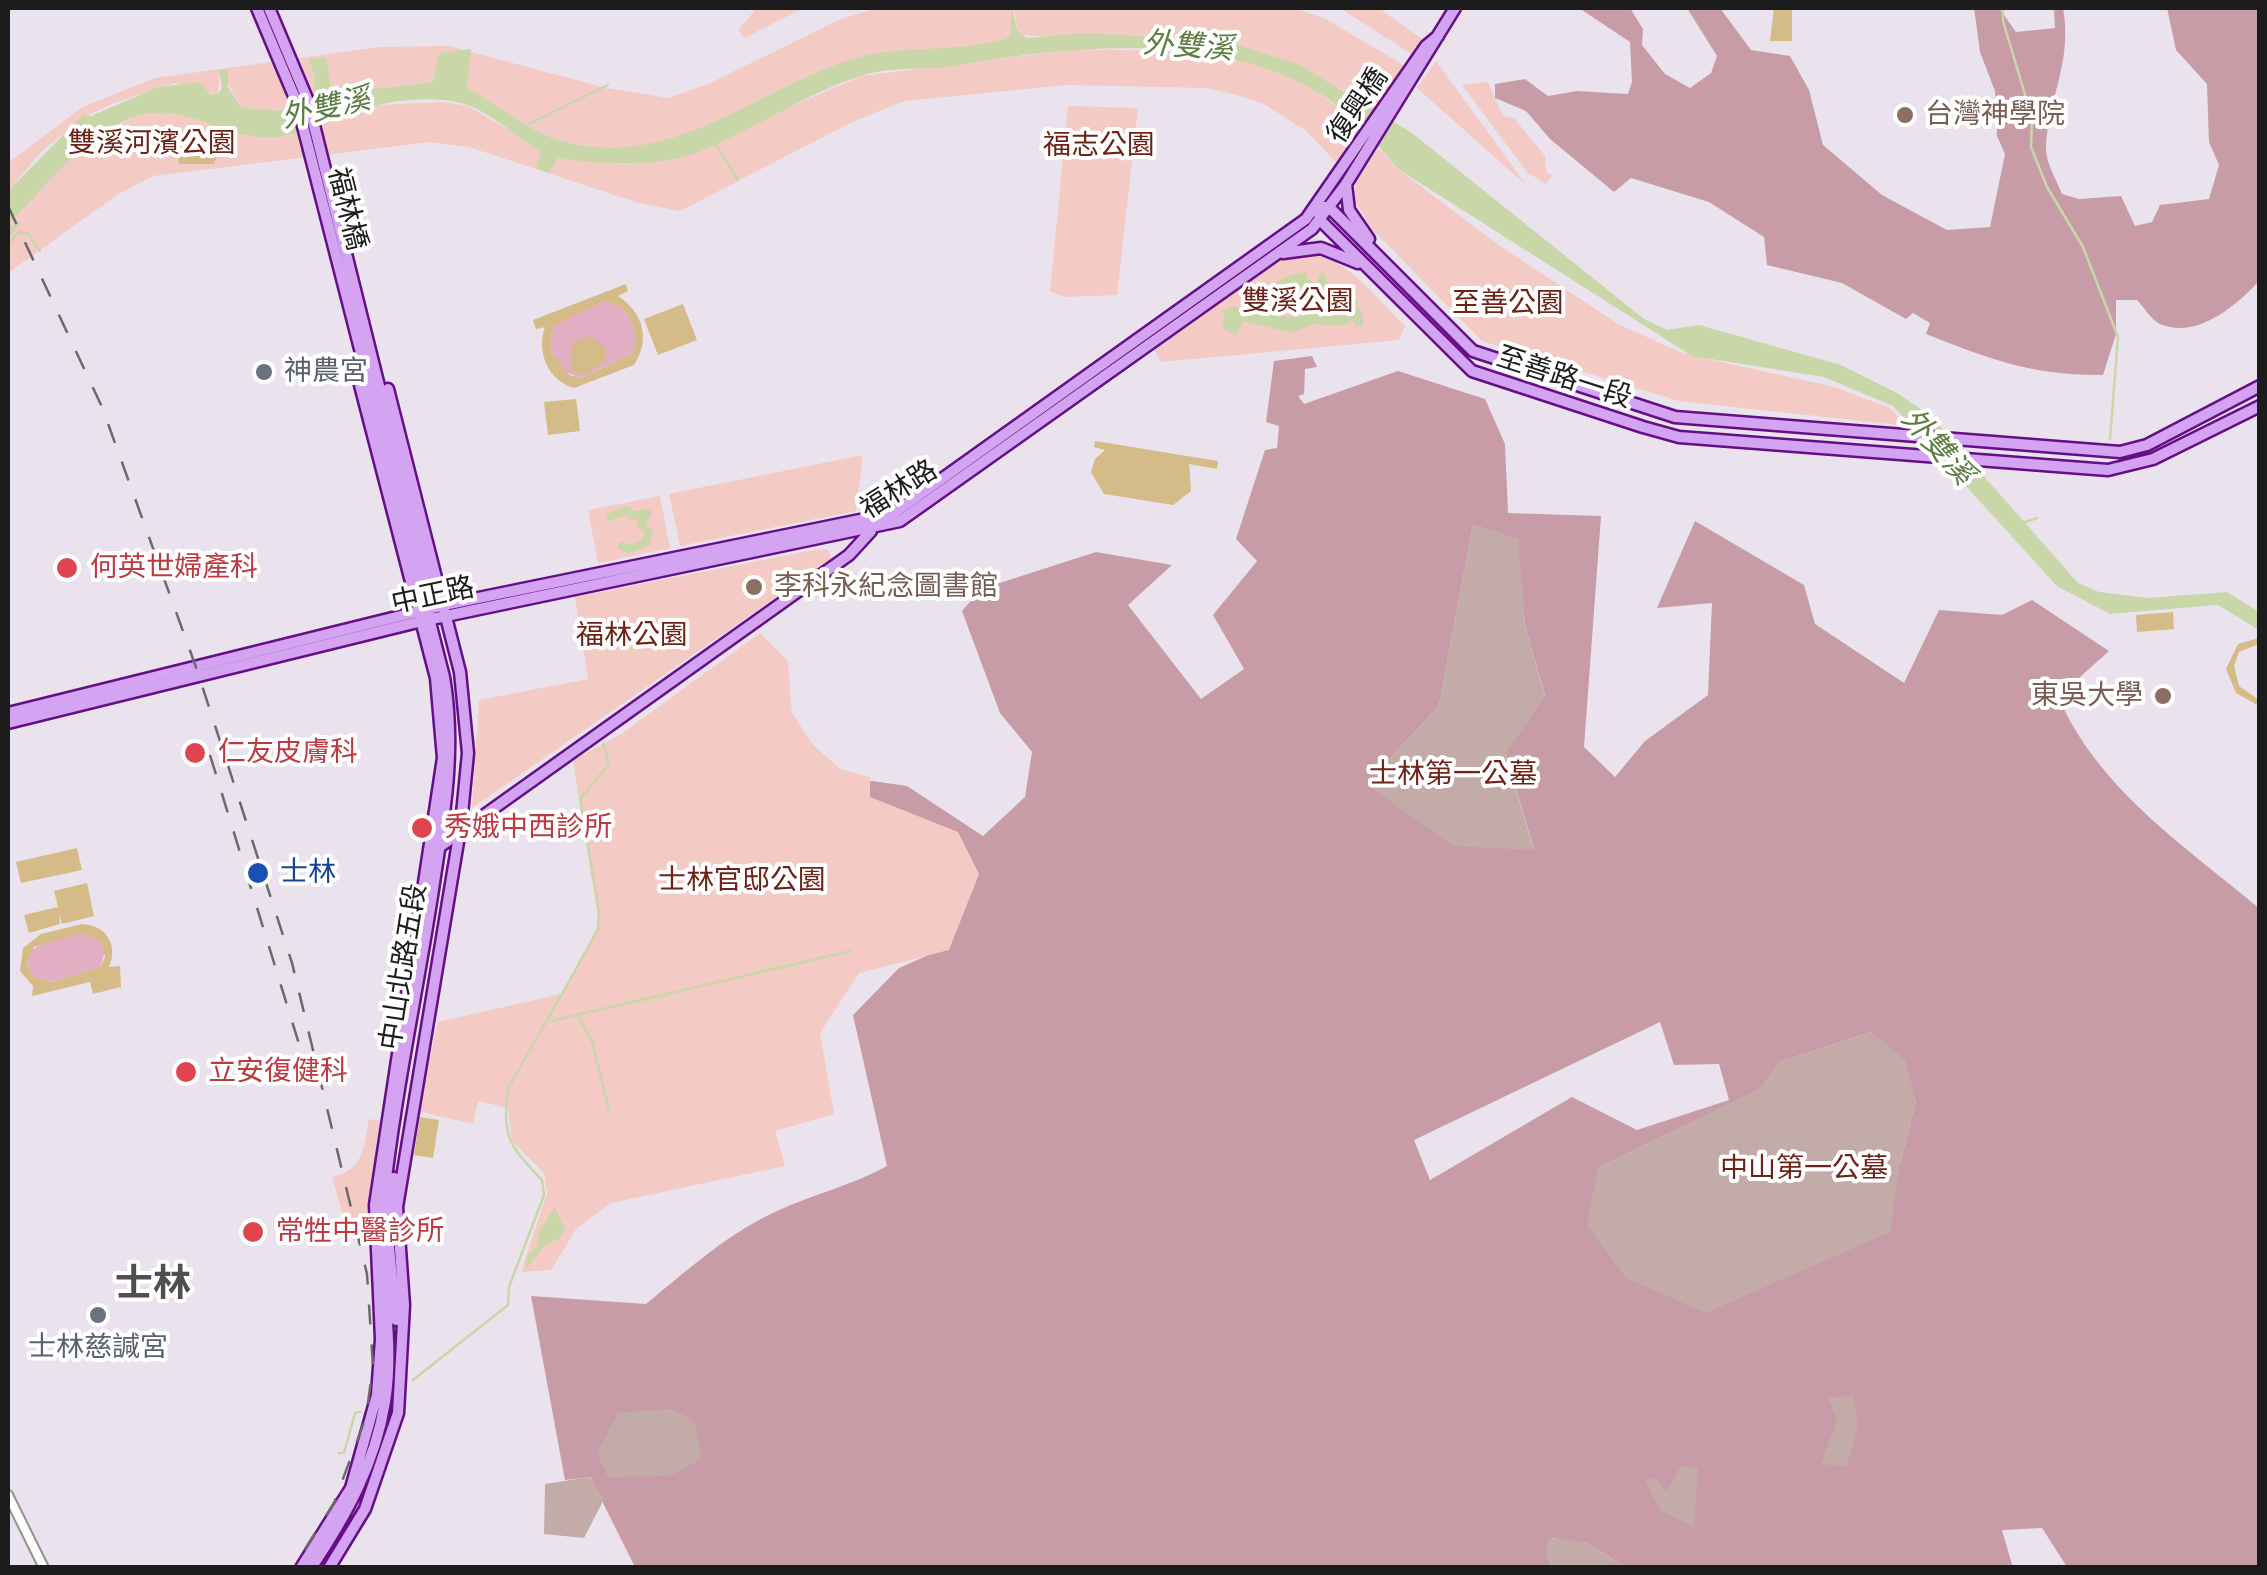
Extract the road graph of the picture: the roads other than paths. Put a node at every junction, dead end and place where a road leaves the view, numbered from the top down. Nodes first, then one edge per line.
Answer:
1 (257, 8) edge
2 (269, 8) edge
3 (1455, 8) edge
4 (1348, 174) junction
5 (1323, 207) junction
6 (1320, 220) junction
7 (1374, 248) junction
8 (1272, 255) junction
9 (1366, 267) junction
10 (370, 367) junction
11 (360, 385) dead end
12 (2260, 386) edge
13 (388, 390) dead end
14 (2260, 406) edge
15 (870, 525) junction
16 (432, 613) junction
17 (8, 713) edge
18 (8, 724) edge
19 (458, 835) junction
20 (439, 847) junction
21 (432, 917) junction
22 (401, 1286) junction
23 (378, 1410) junction
24 (8, 1495) edge
25 (44, 1568) edge
26 (302, 1568) edge
27 (315, 1568) edge
28 (329, 1568) edge

1 - 10 main road, 福林橋
2 - 10 main road, 福林橋
3 - 4 main road, 復興橋
4 - 5 main road, 福林路
4 - 7 main road
5 - 6 main road
5 - 7 main road, 至善路一段
5 - 15 main road, 福林路
6 - 8 main road, 福林路
6 - 9 main road, 至善路一段
7 - 12 main road, 至善路一段
8 - 9 main road
8 - 15 main road, 福林路
9 - 14 main road, 至善路一段
10 - 16 main road, 中山北路五段
11 - 16 main road, 中山北路五段
13 - 16 main road, 中山北路五段
15 - 16 main road, 中正路
15 - 19 main road, 福林路
16 - 17 main road, 中正路
16 - 18 main road, 中正路
16 - 19 main road, 中山北路五段
16 - 20 main road, 中山北路五段
19 - 20 main road, 福林路
19 - 21 main road, 中山北路五段
20 - 21 main road, 中山北路五段
21 - 22 main road, 中山北路五段
21 - 23 main road, 中山北路五段
22 - 27 main road, 中山北路五段
22 - 28 main road, 中山北路五段
23 - 26 main road, 中山北路五段
23 - 27 main road, 中山北路五段
24 - 25 street

